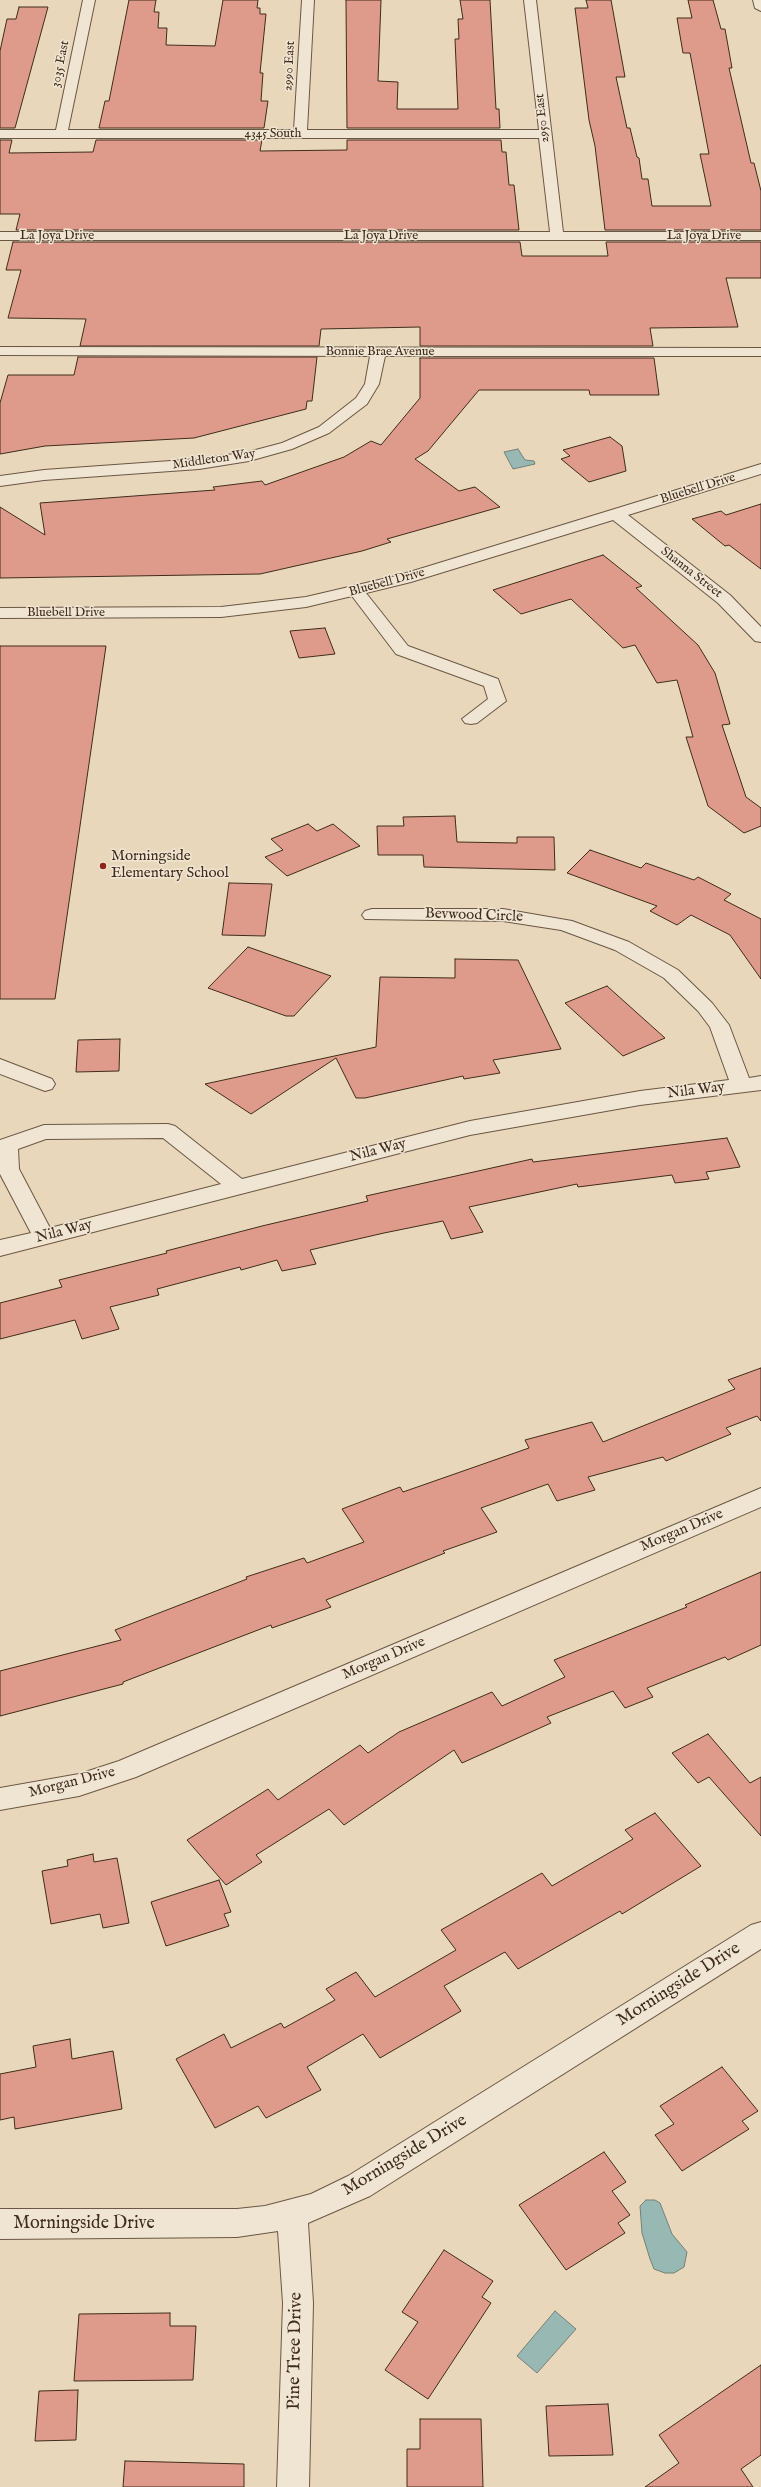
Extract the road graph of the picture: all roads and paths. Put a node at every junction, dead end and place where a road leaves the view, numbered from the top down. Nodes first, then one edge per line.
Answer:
1 (89, 0) edge
2 (308, 0) edge
3 (530, 0) edge
4 (759, 0) edge
5 (761, 8) edge
6 (0, 134) edge
7 (61, 134) junction
8 (300, 134) junction
9 (545, 134) junction
10 (0, 236) edge
11 (557, 236) junction
12 (761, 236) edge
13 (0, 351) edge
14 (378, 352) junction
15 (761, 352) edge
16 (761, 469) edge
17 (0, 481) edge
18 (616, 514) junction
19 (357, 592) junction
20 (0, 613) edge
21 (761, 637) edge
22 (471, 719) dead end
23 (372, 915) dead end
24 (0, 1066) edge
25 (45, 1084) dead end
26 (751, 1084) edge
27 (238, 1187) junction
28 (44, 1237) junction
29 (0, 1248) edge
30 (761, 1497) edge
31 (0, 1799) edge
32 (761, 1934) edge
33 (292, 2215) junction
34 (0, 2224) edge
35 (293, 2487) edge

1 - 7 street, 3035 East
2 - 8 street, 2990 East
3 - 9 street, 2950 East
4 - 5 street
6 - 7 street, 4345 South
7 - 8 street, 4345 South
8 - 9 street, 4345 South
9 - 11 street, 2950 East
10 - 11 street, La Joya Drive
11 - 12 street, La Joya Drive
13 - 14 street, Bonnie Brae Avenue
14 - 15 street, Bonnie Brae Avenue
14 - 17 street, Middleton Way
16 - 18 street, Bluebell Drive
18 - 19 street, Bluebell Drive
18 - 21 street, Shanna Street
19 - 20 street, Bluebell Drive
19 - 22 street
23 - 26 street, Bevwood Circle
24 - 25 street
26 - 27 street, Nila Way
27 - 28 street, Nila Way
27 - 28 street
28 - 29 street, Nila Way
30 - 31 street, Morgan Drive
32 - 33 street, Morningside Drive
33 - 34 street, Morningside Drive
33 - 35 street, Pine Tree Drive

